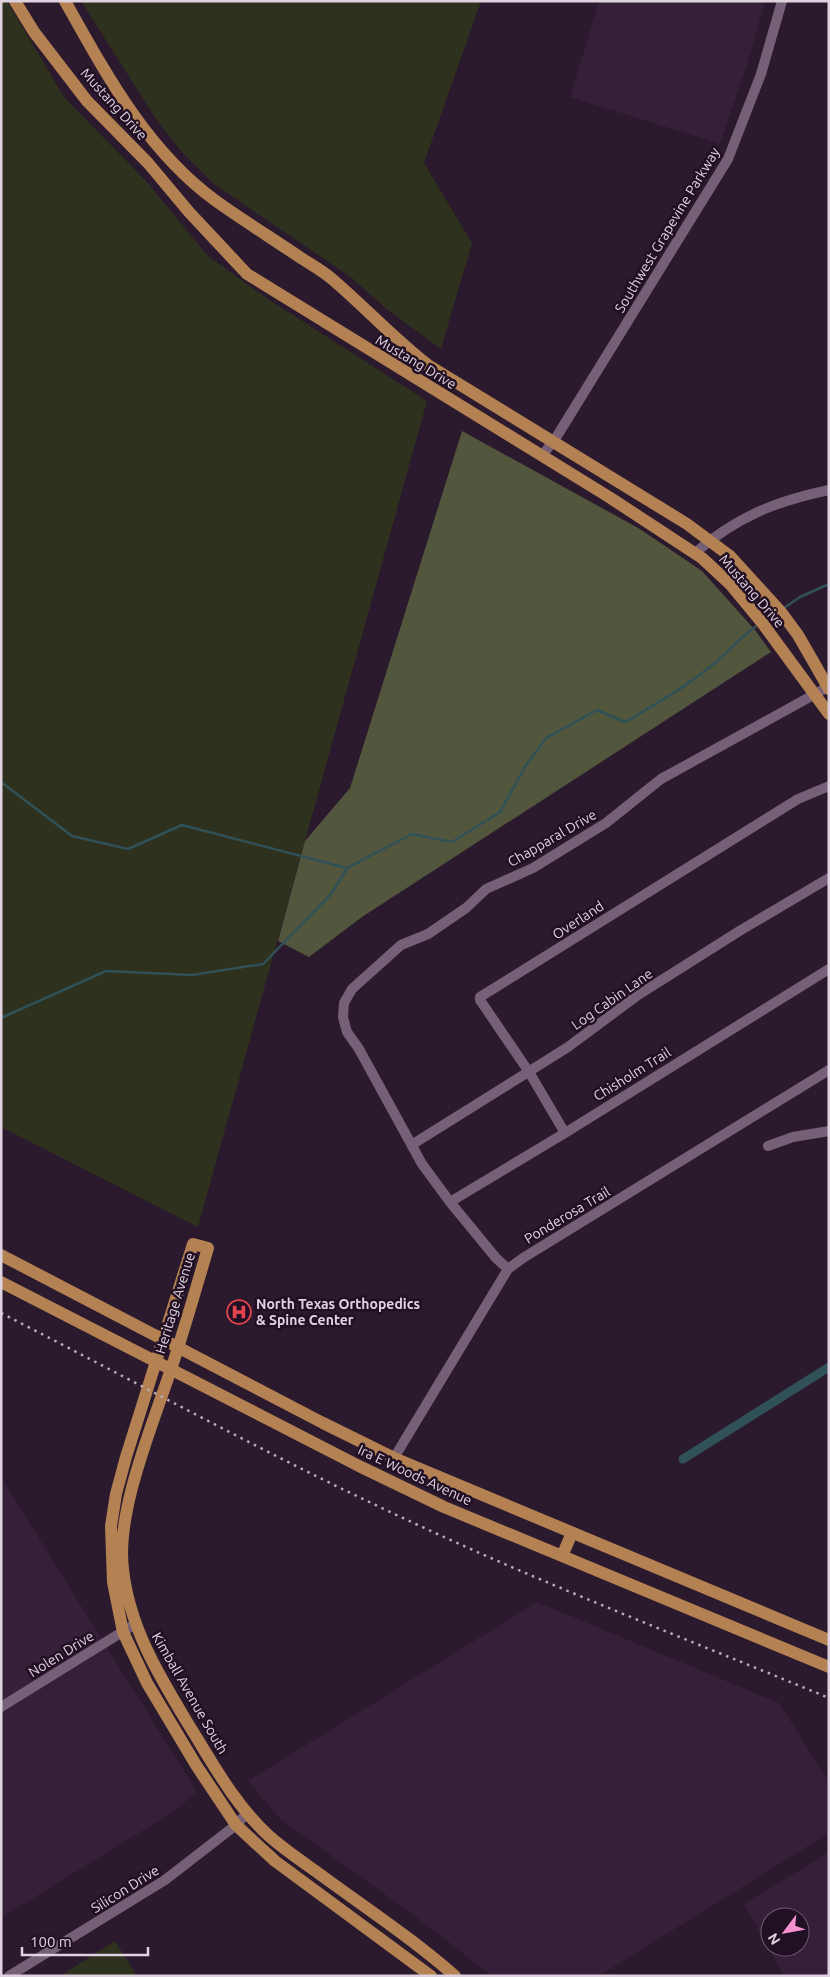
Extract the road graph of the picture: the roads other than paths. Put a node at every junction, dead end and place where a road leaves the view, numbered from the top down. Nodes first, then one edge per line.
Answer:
1 (65, 1) edge
2 (782, 1) edge
3 (21, 4) edge
4 (553, 442) junction
5 (542, 456) junction
6 (829, 490) edge
7 (709, 540) junction
8 (695, 552) junction
9 (828, 688) edge
10 (815, 695) junction
11 (829, 714) edge
12 (829, 786) edge
13 (829, 878) edge
14 (829, 969) edge
15 (829, 1070) edge
16 (529, 1072) junction
17 (829, 1131) edge
18 (565, 1132) junction
19 (413, 1144) junction
20 (768, 1146) dead end
21 (450, 1202) junction
22 (1, 1256) edge
23 (508, 1269) junction
24 (1, 1282) edge
25 (163, 1339) junction
26 (178, 1347) junction
27 (156, 1361) junction
28 (172, 1368) junction
29 (394, 1458) junction
30 (118, 1522) junction
31 (572, 1533) junction
32 (562, 1556) junction
33 (135, 1624) junction
34 (123, 1632) junction
35 (829, 1640) edge
36 (829, 1667) edge
37 (1, 1707) edge
38 (247, 1813) junction
39 (236, 1824) junction
40 (372, 1912) junction
41 (364, 1925) junction
42 (9, 1976) edge
43 (431, 1976) edge
44 (455, 1976) edge

1 - 4 main road, Mustang Drive
2 - 4 street, Southwest Grapevine Parkway
3 - 5 main road, Mustang Drive
4 - 5 street, Southwest Grapevine Parkway
4 - 7 main road, Mustang Drive
5 - 8 main road, Mustang Drive
6 - 7 street
7 - 8 street
7 - 9 main road, Mustang Drive
8 - 10 main road, Mustang Drive
9 - 10 street, Chapparal Drive
10 - 11 main road, Mustang Drive
10 - 19 street, Chapparal Drive
12 - 16 street, Overland
13 - 16 street, Log Cabin Lane
14 - 18 street, Chisholm Trail
15 - 23 street, Ponderosa Trail
16 - 18 street, Overland
16 - 19 street, Log Cabin Lane
17 - 20 street
18 - 21 street, Chisholm Trail
19 - 21 street, Chapparal Drive
21 - 23 street, Chapparal Drive
22 - 25 main road, Ira E Woods Avenue
23 - 29 street, Ponderosa Trail
24 - 27 main road, Ira E Woods Avenue
25 - 26 main road, Ira E Woods Avenue
25 - 26 main road, Heritage Avenue
25 - 27 main road, Heritage Avenue
26 - 28 main road, Heritage Avenue
26 - 29 main road, Ira E Woods Avenue
27 - 28 main road, Ira E Woods Avenue
27 - 30 main road, Kimball Avenue South
28 - 30 main road, Kimball Avenue South
28 - 32 main road, Ira E Woods Avenue
29 - 31 main road, Ira E Woods Avenue
30 - 33 main road, Kimball Avenue South
30 - 34 main road, Kimball Avenue South
31 - 32 main road
31 - 35 main road, Ira E Woods Avenue
32 - 36 main road, Ira E Woods Avenue
33 - 34 street, Nolen Drive
33 - 38 main road, Kimball Avenue South
34 - 37 street, Nolen Drive
34 - 39 main road, Kimball Avenue South
38 - 39 street, Silicon Drive
38 - 40 main road, Kimball Avenue South
39 - 41 main road, Kimball Avenue South
39 - 42 street, Silicon Drive
40 - 41 main road
40 - 44 main road, Kimball Avenue South
41 - 43 main road, Kimball Avenue South

